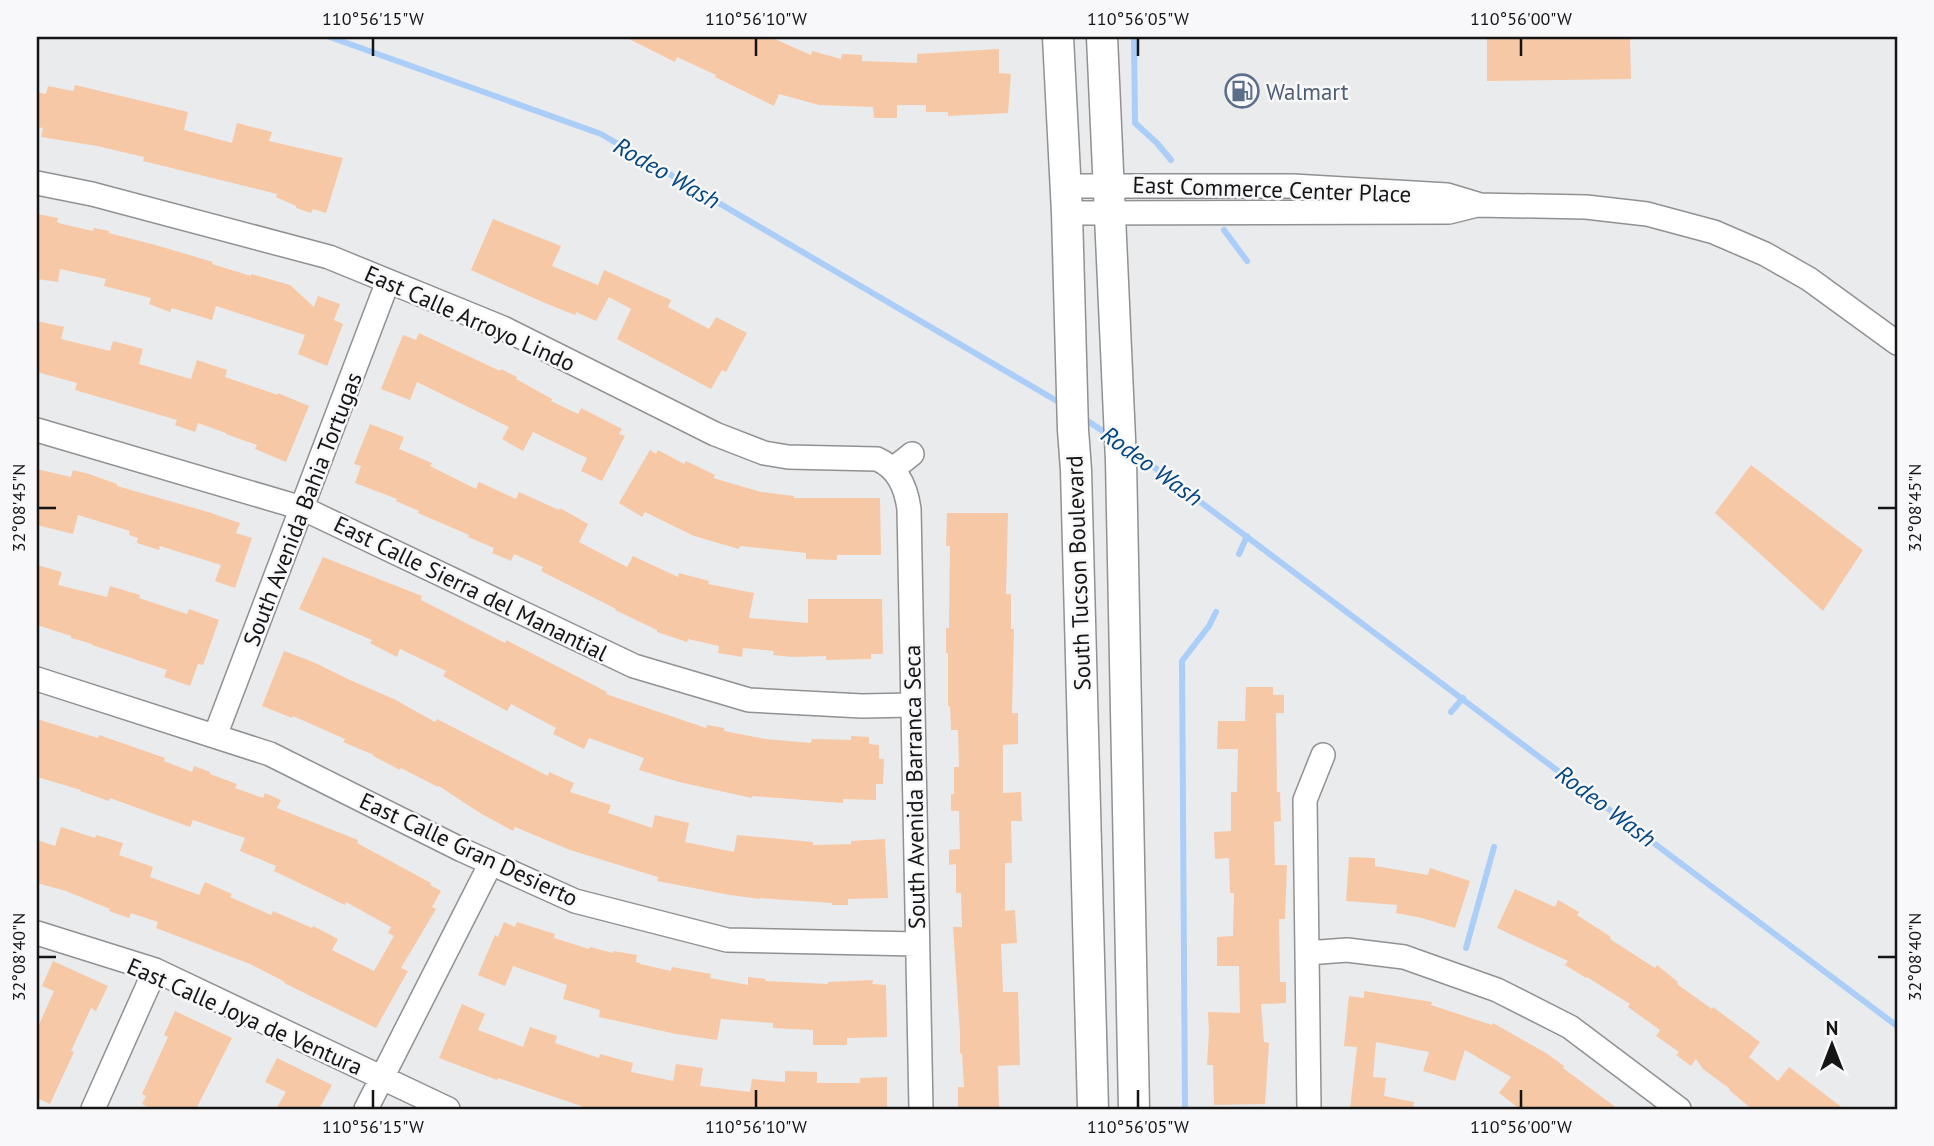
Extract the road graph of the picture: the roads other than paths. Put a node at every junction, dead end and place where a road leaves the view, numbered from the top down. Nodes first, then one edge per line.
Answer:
1 (1058, 37) edge
2 (1102, 37) edge
3 (37, 183) edge
4 (1066, 199) junction
5 (1108, 199) junction
6 (388, 281) junction
7 (1897, 343) edge
8 (37, 430) edge
9 (912, 454) dead end
10 (893, 469) junction
11 (302, 508) junction
12 (37, 679) edge
13 (912, 705) junction
14 (215, 736) junction
15 (1324, 755) dead end
16 (491, 863) junction
17 (37, 933) edge
18 (917, 944) junction
19 (1307, 953) junction
20 (155, 970) junction
21 (381, 1077) junction
22 (93, 1109) edge
23 (366, 1109) edge
24 (449, 1109) edge
25 (921, 1109) edge
26 (1093, 1109) edge
27 (1134, 1109) edge
28 (1309, 1109) edge
29 (1679, 1109) edge

1 - 4 main road, South Tucson Boulevard
2 - 5 main road, South Tucson Boulevard
3 - 6 street, East Calle Arroyo Lindo
4 - 5 street, East Commerce Center Place
4 - 26 main road, South Tucson Boulevard
5 - 7 street, East Commerce Center Place
5 - 27 main road, South Tucson Boulevard
6 - 10 street, East Calle Arroyo Lindo
6 - 11 street, South Avenida Bahia Tortugas
8 - 11 street, East Calle Sierra del Manantial
9 - 10 street
10 - 13 street, South Avenida Barranca Seca
11 - 13 street, East Calle Sierra del Manantial
11 - 14 street, South Avenida Bahia Tortugas
12 - 14 street, East Calle Gran Desierto
13 - 18 street, South Avenida Barranca Seca
14 - 16 street, East Calle Gran Desierto
15 - 19 street
16 - 18 street, East Calle Gran Desierto
16 - 21 street
17 - 20 street, East Calle Joya de Ventura
18 - 25 street, South Avenida Barranca Seca
19 - 28 street
19 - 29 street
20 - 21 street, East Calle Joya de Ventura
20 - 22 street
21 - 23 street
21 - 24 street, East Calle Joya de Ventura

